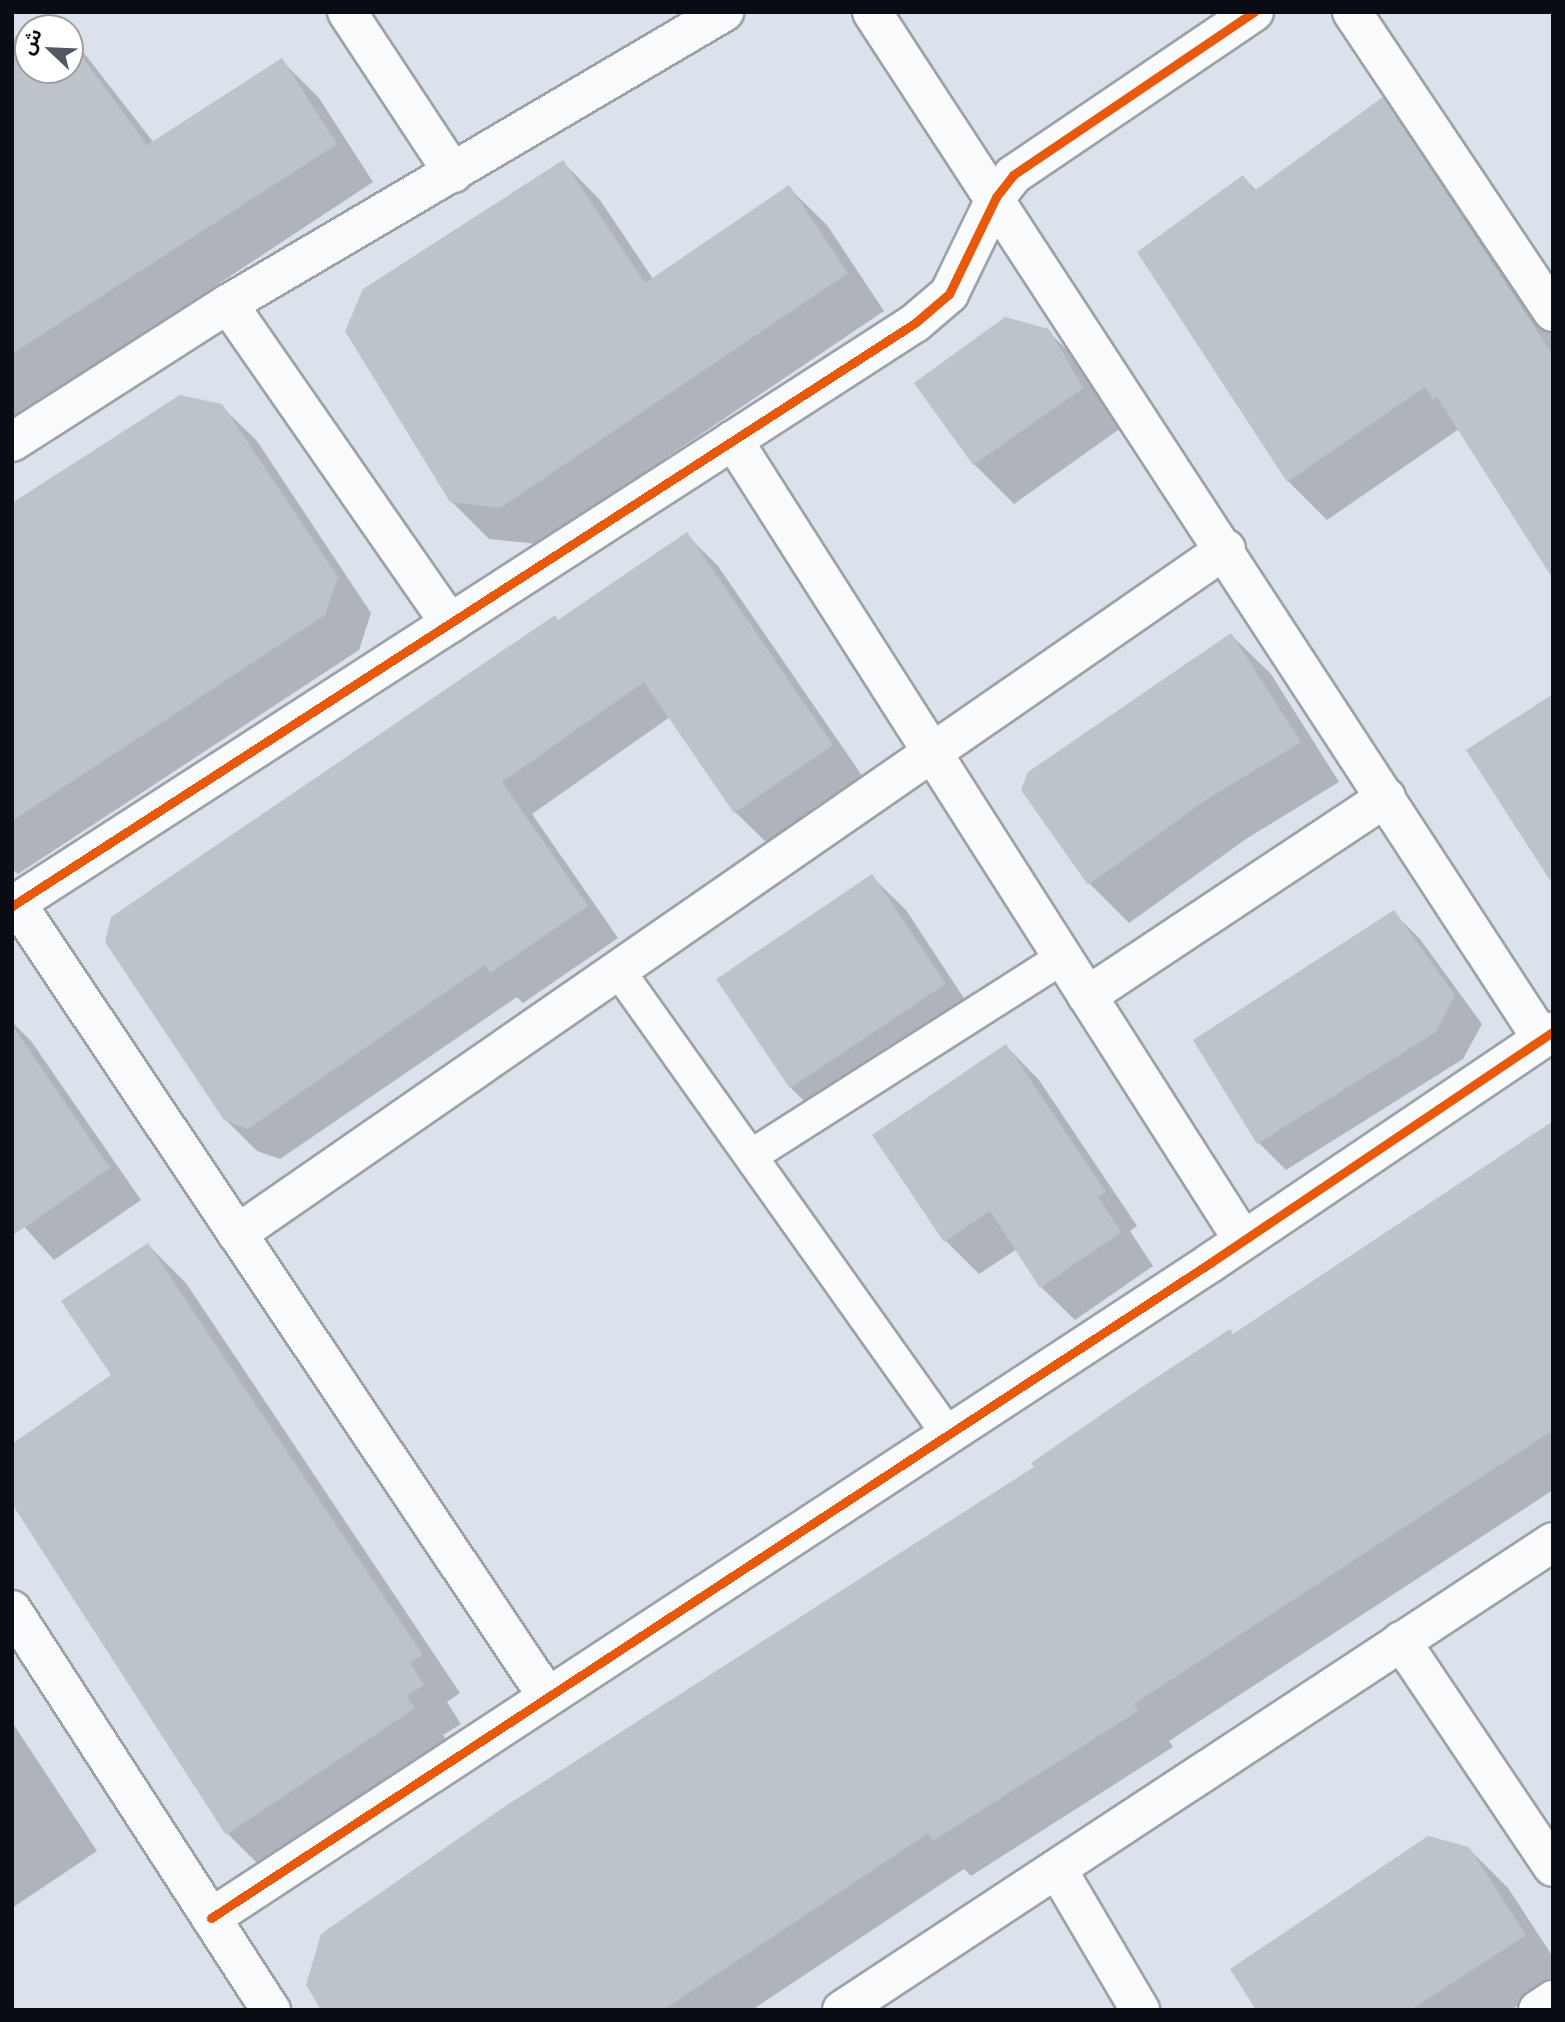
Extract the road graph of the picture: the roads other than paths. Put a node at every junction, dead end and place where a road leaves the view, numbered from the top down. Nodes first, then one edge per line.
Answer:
1 (347, 12) edge
2 (724, 12) edge
3 (872, 12) edge
4 (1254, 12) edge
5 (1352, 12) edge
6 (453, 173) junction
7 (996, 197) junction
8 (228, 304) junction
9 (1553, 312) edge
10 (733, 440) junction
11 (12, 442) edge
12 (1226, 549) junction
13 (450, 624) junction
14 (932, 753) junction
15 (1386, 797) junction
16 (14, 904) edge
17 (1062, 958) junction
18 (618, 970) junction
19 (1087, 996) junction
20 (1547, 1036) edge
21 (751, 1156) junction
22 (237, 1234) junction
23 (1243, 1240) junction
24 (948, 1434) junction
25 (1553, 1542) edge
26 (12, 1610) edge
27 (1401, 1641) junction
28 (547, 1696) junction
29 (1553, 1867) edge
30 (1057, 1869) junction
31 (211, 1918) junction
32 (1553, 2000) edge
33 (271, 2010) edge
34 (842, 2010) edge
35 (1140, 2010) edge
36 (1538, 2010) edge

1 - 6 street
2 - 6 street
3 - 7 street
4 - 7 street
5 - 9 street
6 - 8 street
7 - 10 street
7 - 12 street
8 - 11 street
8 - 13 street
10 - 13 street
10 - 14 street
12 - 14 street
12 - 15 street
13 - 16 street
14 - 17 street
14 - 18 street
15 - 19 street
15 - 20 street
16 - 22 street
17 - 19 street
17 - 21 lane
18 - 21 lane
18 - 22 street
19 - 23 street
20 - 23 street
21 - 24 lane
22 - 28 street
23 - 24 street
24 - 28 street
25 - 27 street
26 - 31 street
27 - 29 street
27 - 30 street
28 - 31 street
30 - 34 street
30 - 35 street
31 - 33 street
32 - 36 street

